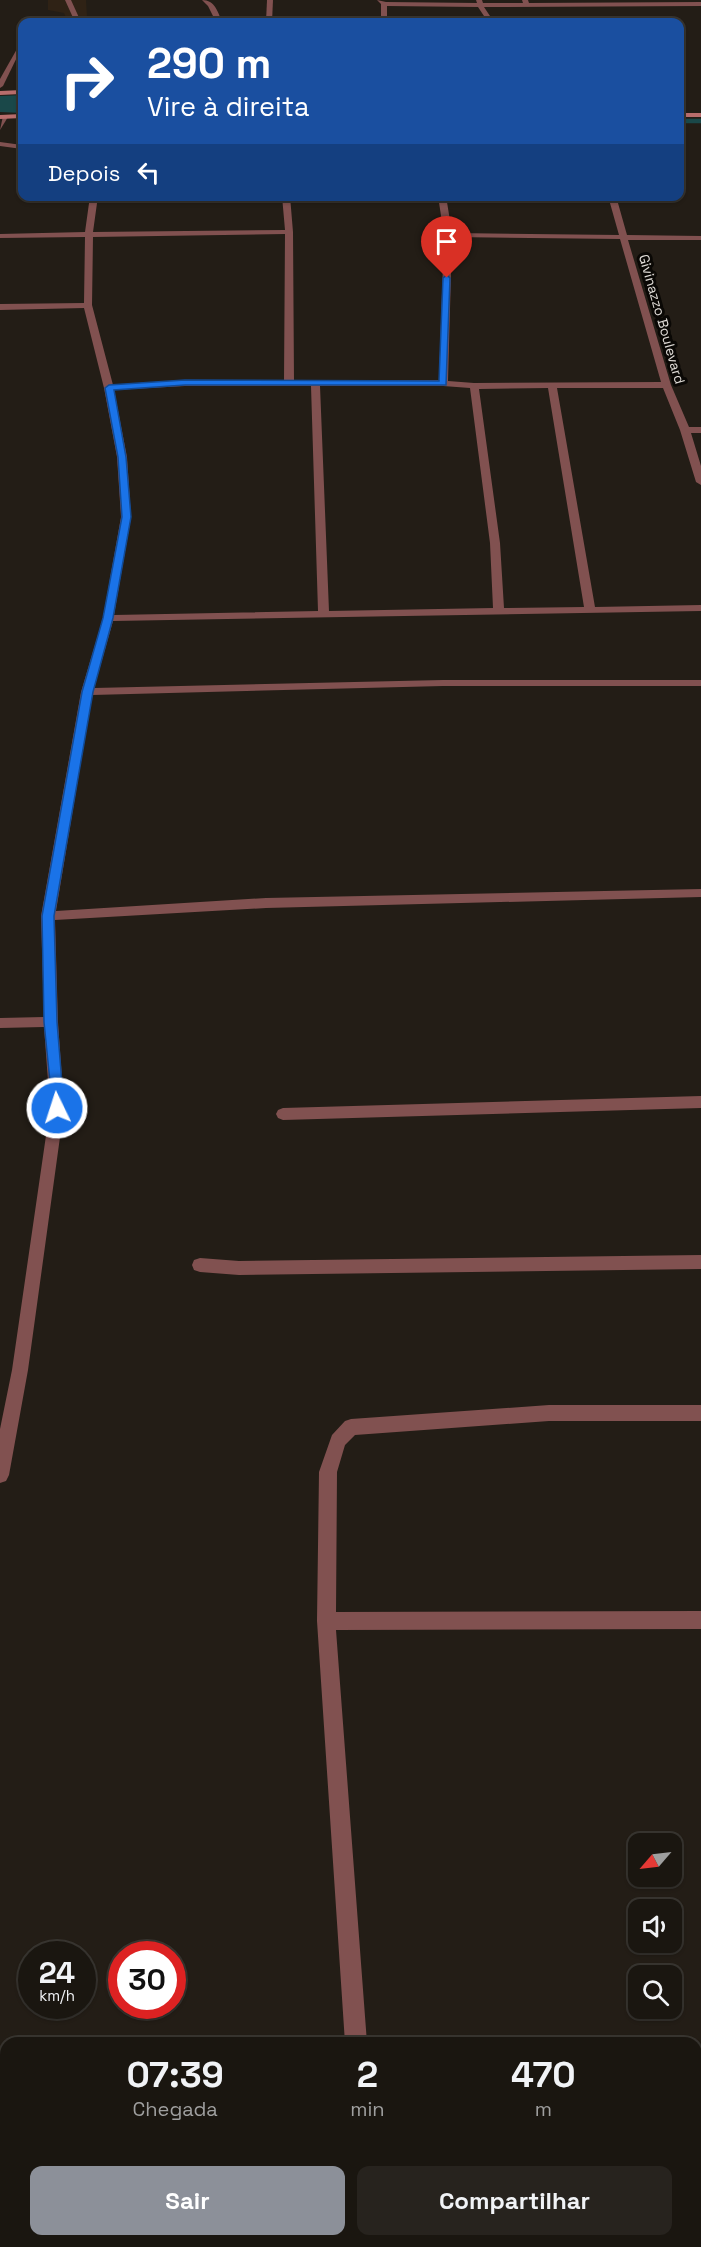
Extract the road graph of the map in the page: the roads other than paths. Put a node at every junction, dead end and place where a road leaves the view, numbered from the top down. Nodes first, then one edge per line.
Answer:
1 (68, 0) edge
2 (205, 0) edge
3 (270, 0) edge
4 (382, 2) edge
5 (480, 2) edge
6 (526, 2) edge
7 (627, 2) edge
8 (701, 4) edge
9 (76, 18) edge
10 (217, 18) edge
11 (269, 18) edge
12 (384, 18) edge
13 (489, 18) edge
14 (18, 50) edge
15 (0, 86) edge
16 (18, 92) edge
17 (0, 93) edge
18 (684, 115) edge
19 (701, 115) edge
20 (18, 116) edge
21 (2, 117) edge
22 (0, 128) edge
23 (0, 144) edge
24 (18, 146) edge
25 (93, 201) edge
26 (286, 201) edge
27 (443, 201) edge
28 (614, 201) edge
29 (289, 232) junction
30 (448, 235) junction
31 (0, 236) edge
32 (89, 236) junction
33 (625, 237) junction
34 (701, 238) edge
35 (88, 306) junction
36 (0, 307) edge
37 (289, 382) junction
38 (315, 383) junction
39 (444, 383) junction
40 (666, 385) junction
41 (474, 386) junction
42 (552, 386) junction
43 (109, 388) junction
44 (685, 430) junction
45 (701, 430) edge
46 (701, 482) edge
47 (701, 608) edge
48 (590, 609) junction
49 (499, 611) junction
50 (324, 613) junction
51 (108, 618) junction
52 (701, 683) edge
53 (87, 692) junction
54 (701, 893) edge
55 (48, 916) junction
56 (51, 1022) junction
57 (0, 1023) edge
58 (701, 1102) edge
59 (283, 1114) dead end
60 (701, 1262) edge
61 (200, 1265) dead end
62 (701, 1413) edge
63 (0, 1475) edge
64 (701, 1620) edge
65 (326, 1621) junction
66 (356, 2037) edge

1 - 9 street
2 - 10 street
3 - 11 street
4 - 5 street
4 - 12 street
5 - 6 street
5 - 13 street
6 - 7 street
7 - 8 street
14 - 15 street
16 - 17 street
18 - 19 street
20 - 21 street
21 - 22 street
23 - 24 street
25 - 32 street
26 - 29 street
27 - 30 street
28 - 33 street, Givinazzo Boulevard
29 - 32 street
29 - 37 street
30 - 33 street
30 - 39 street
31 - 32 street
32 - 35 street
33 - 34 street
33 - 40 street, Givinazzo Boulevard
35 - 36 street
35 - 43 street
37 - 38 street
37 - 43 street
38 - 39 street
38 - 50 street
39 - 41 street
40 - 42 street
40 - 44 street, Givinazzo Boulevard
41 - 42 street
41 - 49 street
42 - 48 street
43 - 51 street
44 - 45 street
44 - 46 street, Givinazzo Boulevard
47 - 48 street
48 - 49 street
49 - 50 street
50 - 51 street
51 - 53 street
52 - 53 street
53 - 55 street
54 - 55 street
55 - 56 street
56 - 57 street
56 - 63 street
58 - 59 street
60 - 61 street
62 - 65 street
64 - 65 street
65 - 66 street

